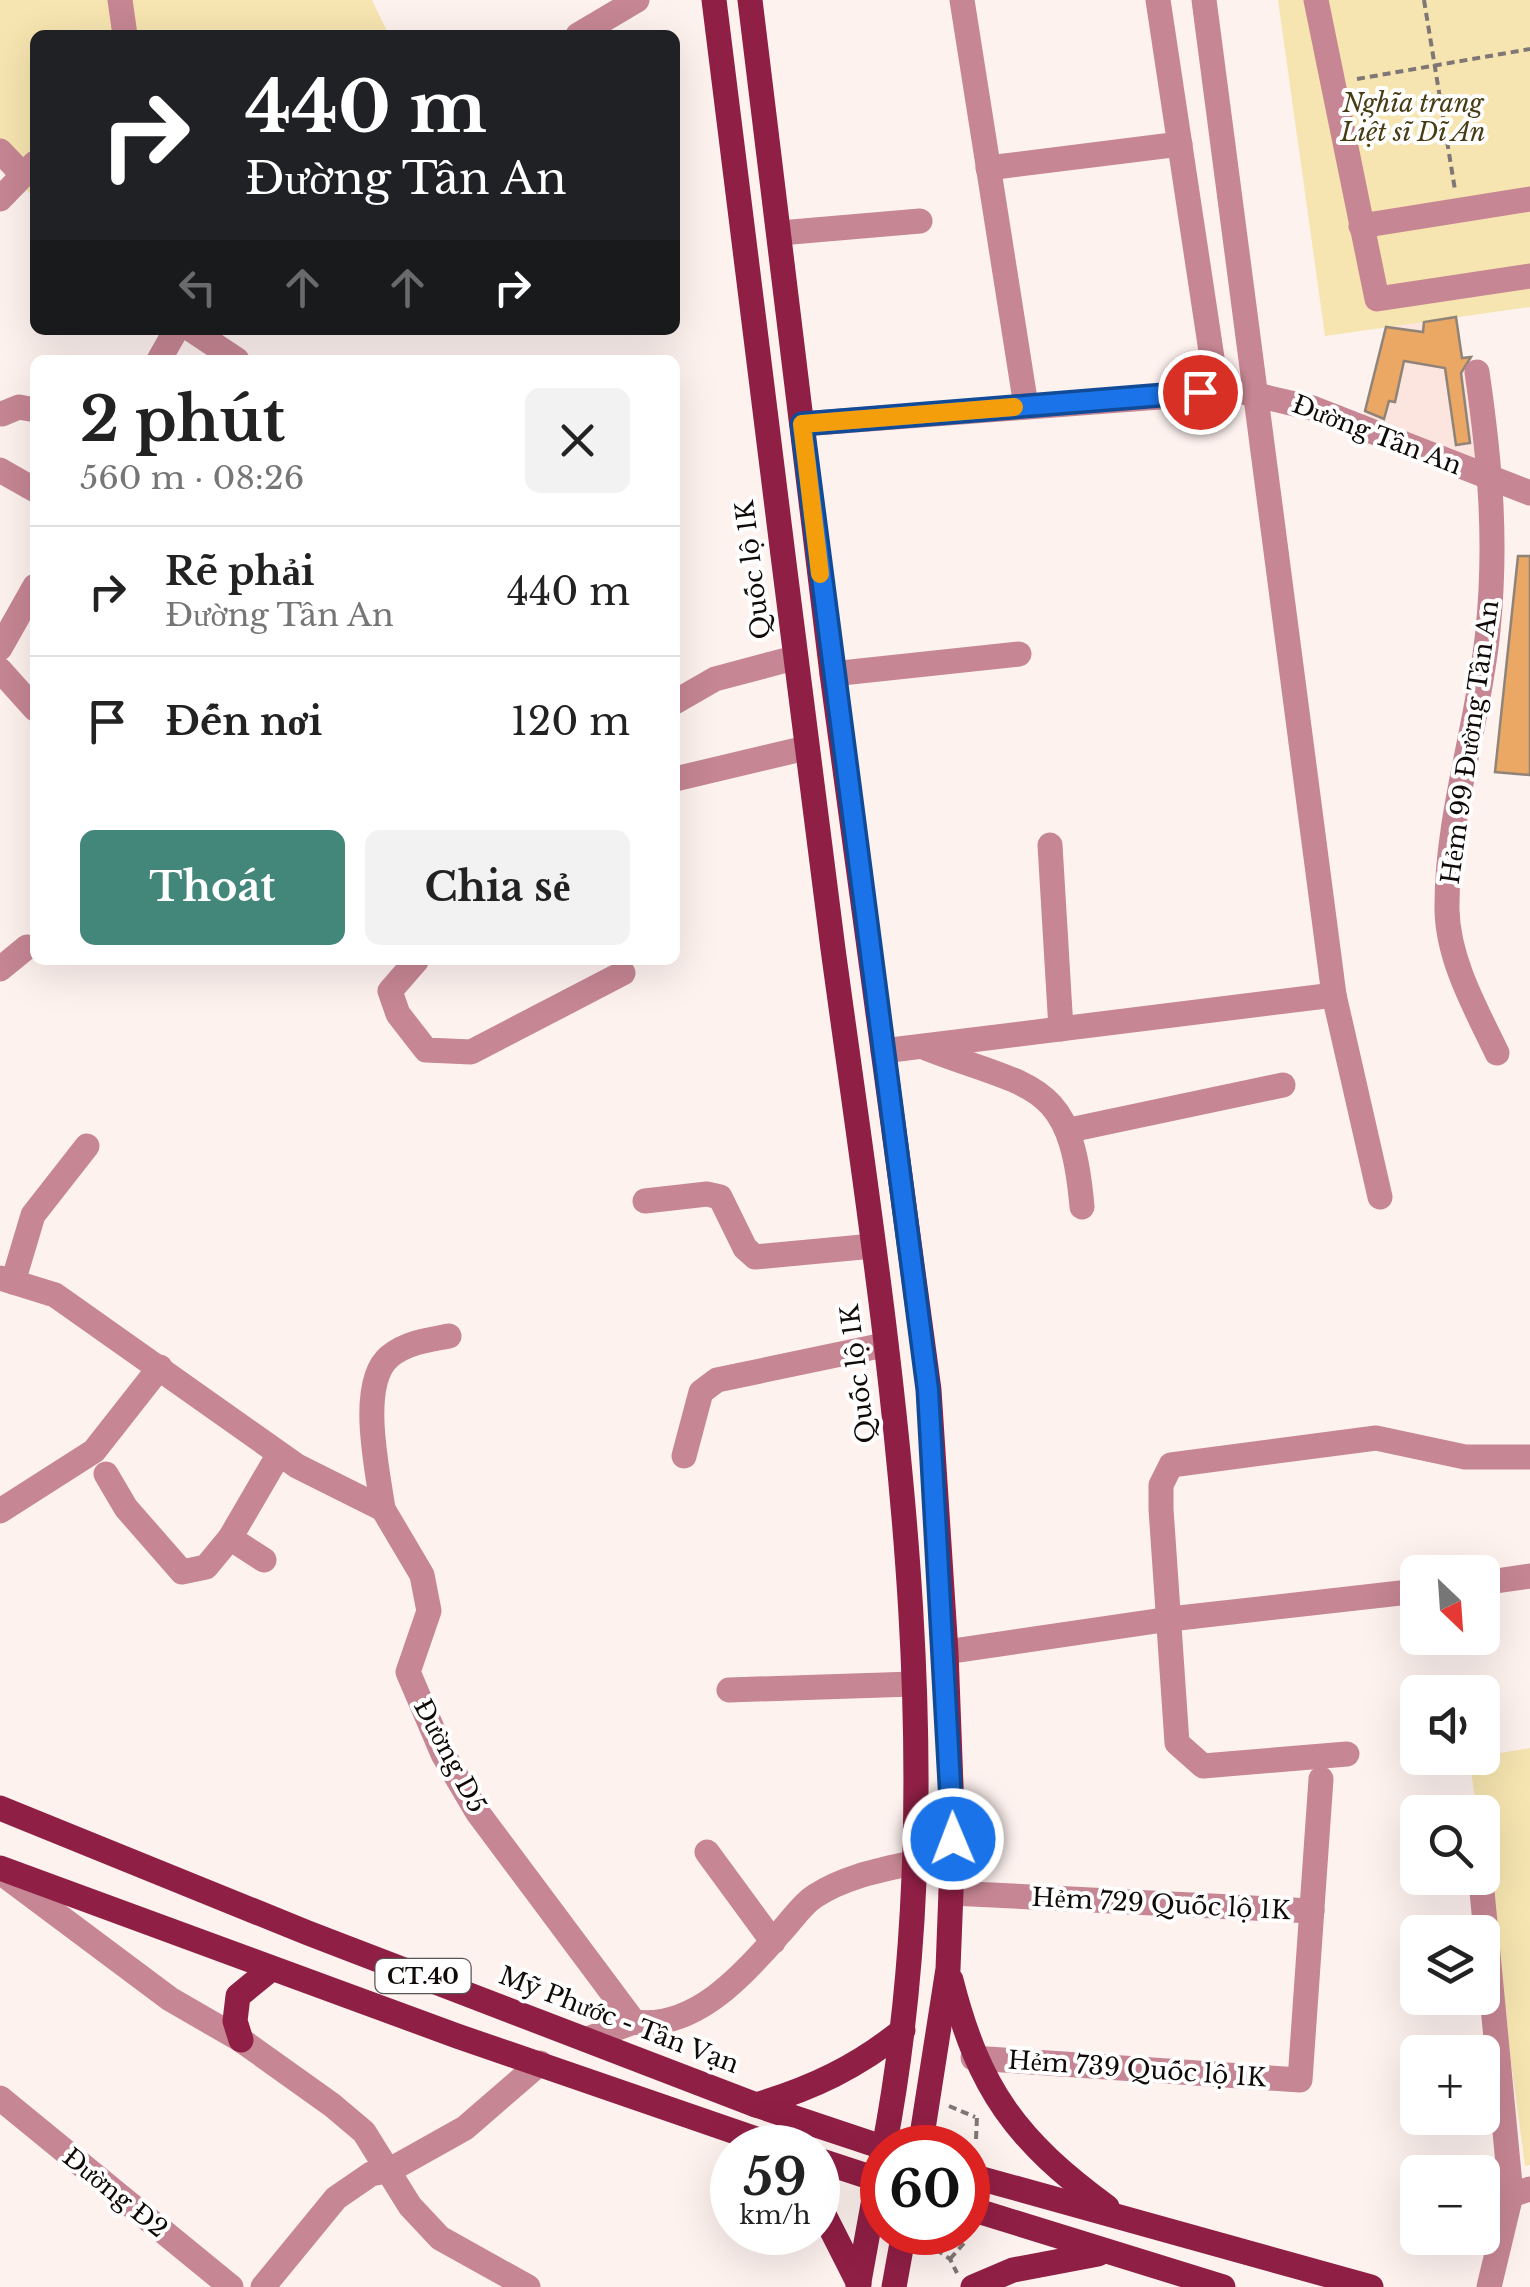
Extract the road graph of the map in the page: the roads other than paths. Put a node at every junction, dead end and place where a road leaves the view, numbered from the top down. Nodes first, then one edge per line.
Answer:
1 (120, 0) edge
2 (637, 0) edge
3 (714, 0) edge
4 (750, 0) edge
5 (962, 0) edge
6 (1158, 0) edge
7 (1204, 0) edge
8 (1316, 0) edge
9 (1207, 26) junction
10 (124, 30) edge
11 (586, 30) edge
12 (1163, 30) junction
13 (1180, 144) junction
14 (0, 150) edge
15 (29, 168) edge
16 (988, 168) junction
17 (0, 199) edge
18 (1530, 199) edge
19 (920, 221) dead end
20 (1361, 226) junction
21 (780, 232) junction
22 (1530, 276) edge
23 (200, 335) edge
24 (230, 355) edge
25 (1478, 372) dead end
26 (1217, 391) junction
27 (1256, 393) junction
28 (1026, 406) junction
29 (30, 409) edge
30 (2, 414) dead end
31 (802, 424) junction
32 (766, 426) junction
33 (0, 470) edge
34 (1493, 481) junction
35 (30, 487) edge
36 (1530, 493) edge
37 (30, 595) edge
38 (0, 648) edge
39 (1020, 654) dead end
40 (794, 658) junction
41 (0, 670) edge
42 (832, 674) junction
43 (680, 699) edge
44 (30, 703) edge
45 (806, 748) junction
46 (680, 778) edge
47 (1050, 844) dead end
48 (27, 948) dead end
49 (413, 965) edge
50 (0, 969) edge
51 (623, 974) dead end
52 (1334, 995) junction
53 (1061, 1029) junction
54 (922, 1046) junction
55 (883, 1051) junction
56 (1497, 1053) dead end
57 (1283, 1085) dead end
58 (1070, 1130) junction
59 (87, 1146) dead end
60 (1380, 1196) dead end
61 (645, 1201) dead end
62 (1082, 1208) dead end
63 (873, 1246) junction
64 (7, 1280) edge
65 (449, 1336) dead end
66 (884, 1345) junction
67 (160, 1367) junction
68 (278, 1454) junction
69 (684, 1456) dead end
70 (1530, 1456) edge
71 (106, 1474) dead end
72 (384, 1509) junction
73 (0, 1510) edge
74 (230, 1538) junction
75 (264, 1560) dead end
76 (1530, 1576) edge
77 (1500, 1580) edge
78 (1400, 1594) edge
79 (1170, 1619) junction
80 (946, 1652) junction
81 (913, 1684) junction
82 (729, 1690) dead end
83 (1347, 1754) dead end
84 (1321, 1780) dead end
85 (0, 1808) edge
86 (707, 1852) dead end
87 (916, 1862) junction
88 (0, 1870) edge
89 (951, 1892) junction
90 (1483, 1895) edge
91 (1312, 1911) junction
92 (773, 1942) junction
93 (948, 1968) junction
94 (271, 1969) junction
95 (634, 2022) junction
96 (903, 2030) junction
97 (590, 2038) junction
98 (241, 2040) junction
99 (972, 2058) junction
100 (540, 2063) junction
101 (0, 2098) edge
102 (756, 2106) junction
103 (710, 2125) edge
104 (888, 2125) edge
105 (924, 2125) edge
106 (860, 2149) edge
107 (390, 2170) junction
108 (990, 2181) edge
109 (1520, 2192) edge
110 (990, 2215) edge
111 (1120, 2216) junction
112 (840, 2249) edge
113 (1104, 2253) junction
114 (864, 2255) edge
115 (906, 2255) edge
116 (965, 2281) edge
117 (858, 2286) edge
118 (230, 2287) edge
119 (263, 2287) edge
120 (528, 2287) edge
121 (894, 2287) edge
122 (1223, 2287) edge
123 (1372, 2287) edge
124 (1489, 2287) edge

1 - 10 street
2 - 11 street
3 - 32 main road, Quốc lộ 1K
4 - 21 main road
5 - 16 street
6 - 12 street
7 - 9 street
8 - 20 street
9 - 12 street
9 - 27 street
12 - 13 street
13 - 16 street
13 - 26 street
14 - 15 street
15 - 17 street
16 - 28 street
18 - 20 street
19 - 21 street
20 - 22 street
21 - 31 main road
23 - 24 street
25 - 34 street, Hẻm 99 Đường Tân An
26 - 27 street, Đường Tân An
26 - 28 street, Đường Tân An
27 - 34 street, Đường Tân An
27 - 52 street
28 - 31 street, Đường Tân An
29 - 30 street
31 - 32 main road
31 - 42 main road
32 - 40 main road, Quốc lộ 1K
33 - 35 street
34 - 36 street, Đường Tân An
34 - 56 street, Hẻm 99 Đường Tân An
37 - 38 street
39 - 42 street
40 - 43 street
40 - 45 main road, Quốc lộ 1K
41 - 44 street
42 - 55 main road
45 - 46 street
45 - 63 main road, Quốc lộ 1K
47 - 53 street
48 - 50 street
49 - 51 street
52 - 53 street
52 - 60 street
53 - 54 street
54 - 55 street
54 - 58 street
55 - 80 main road
57 - 58 street
58 - 62 street
59 - 64 street
61 - 63 street
63 - 66 main road, Quốc lộ 1K
64 - 67 street
65 - 72 street
66 - 69 street
66 - 81 main road, Quốc lộ 1K
67 - 68 street
67 - 73 street
68 - 72 street
68 - 74 street
70 - 79 street
71 - 74 street
72 - 95 street, Đường D5
74 - 75 street
76 - 77 street
78 - 79 street
79 - 80 street
79 - 83 street
80 - 89 main road
81 - 82 street
81 - 87 main road, Quốc lộ 1K
84 - 91 street, Hẻm 739 Quốc lộ 1K
85 - 97 main road, Mỹ Phước - Tân Vạn / CT.40
86 - 92 street
87 - 92 street
87 - 96 main road, Quốc lộ 1K
88 - 94 main road, CT.40
88 - 98 street
89 - 91 street, Hẻm 729 Quốc lộ 1K
89 - 93 main road
90 - 109 street
91 - 99 street, Hẻm 739 Quốc lộ 1K
92 - 95 street
93 - 99 main road
93 - 105 main road
94 - 98 main road
94 - 100 main road, CT.40
95 - 97 street
96 - 102 main road
96 - 104 main road, Quốc lộ 1K
97 - 102 main road, Mỹ Phước - Tân Vạn / CT.40
98 - 107 street
99 - 111 main road
100 - 103 main road, CT.40
100 - 107 street
101 - 118 street, Đường Đ2
102 - 106 main road, Mỹ Phước - Tân Vạn / CT.40
107 - 119 street
107 - 120 street
108 - 111 main road
109 - 124 street
110 - 113 main road
111 - 123 main road
112 - 117 main road
113 - 116 main road
113 - 122 main road
114 - 117 main road, Quốc lộ 1K
115 - 121 main road

